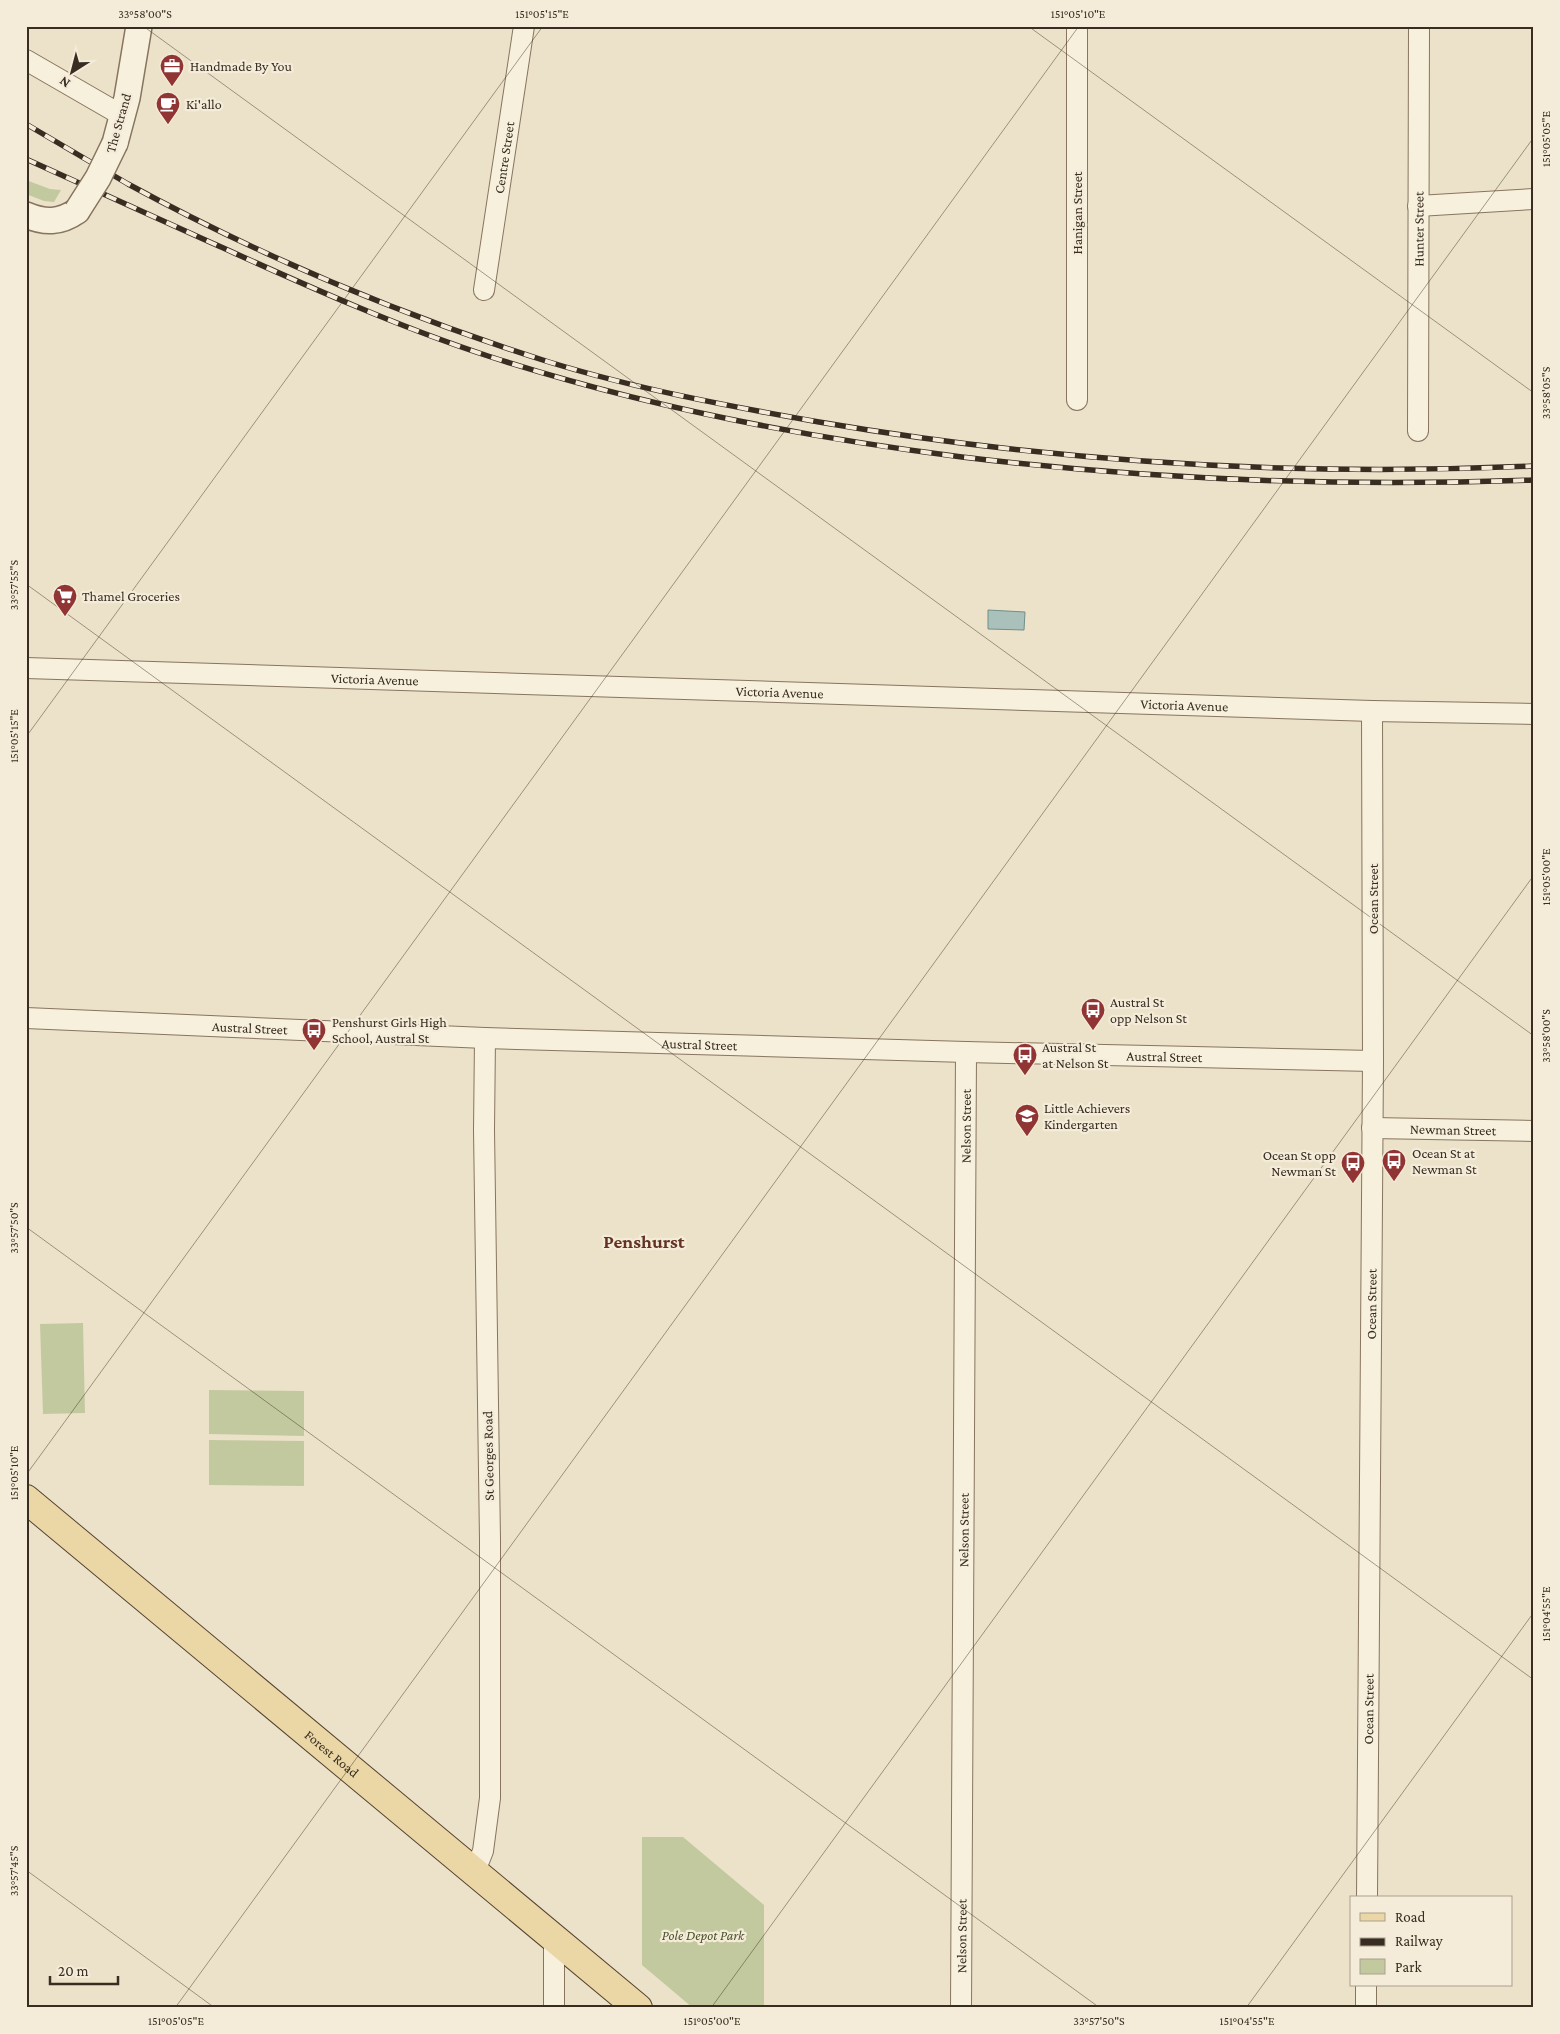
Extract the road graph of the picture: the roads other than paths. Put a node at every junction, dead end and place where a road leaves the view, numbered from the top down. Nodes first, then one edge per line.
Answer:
1 (139, 26) edge
2 (524, 26) edge
3 (1077, 26) edge
4 (1419, 26) edge
5 (26, 60) edge
6 (123, 116) junction
7 (1534, 199) edge
8 (1418, 206) junction
9 (26, 215) edge
10 (484, 290) dead end
11 (1077, 400) dead end
12 (1418, 431) dead end
13 (26, 668) edge
14 (1372, 711) junction
15 (1534, 714) edge
16 (26, 1018) edge
17 (485, 1038) junction
18 (966, 1052) junction
19 (1373, 1061) junction
20 (1372, 1128) junction
21 (1534, 1131) edge
22 (26, 1499) edge
23 (474, 1871) junction
24 (1367, 1896) edge
25 (554, 1937) junction
26 (1366, 1986) edge
27 (554, 2008) edge
28 (638, 2008) edge
29 (961, 2008) edge
30 (1366, 2008) edge

1 - 6 street, The Strand
2 - 10 street, Centre Street
3 - 11 street, Hanigan Street
4 - 8 street, Hunter Street
5 - 6 street
6 - 9 street, The Strand, bridge
7 - 8 street
8 - 12 street, Hunter Street
13 - 14 street, Victoria Avenue
14 - 15 street, Victoria Avenue
14 - 19 street, Ocean Street
16 - 17 street, Austral Street
17 - 18 street, Austral Street
17 - 23 street, St Georges Road
18 - 19 street, Austral Street
18 - 29 street, Nelson Street
19 - 20 street, Ocean Street
20 - 21 street, Newman Street
20 - 24 street, Ocean Street
22 - 23 main road, Forest Road
23 - 25 main road, Forest Road
25 - 27 street
25 - 28 main road, Forest Road
26 - 30 street

